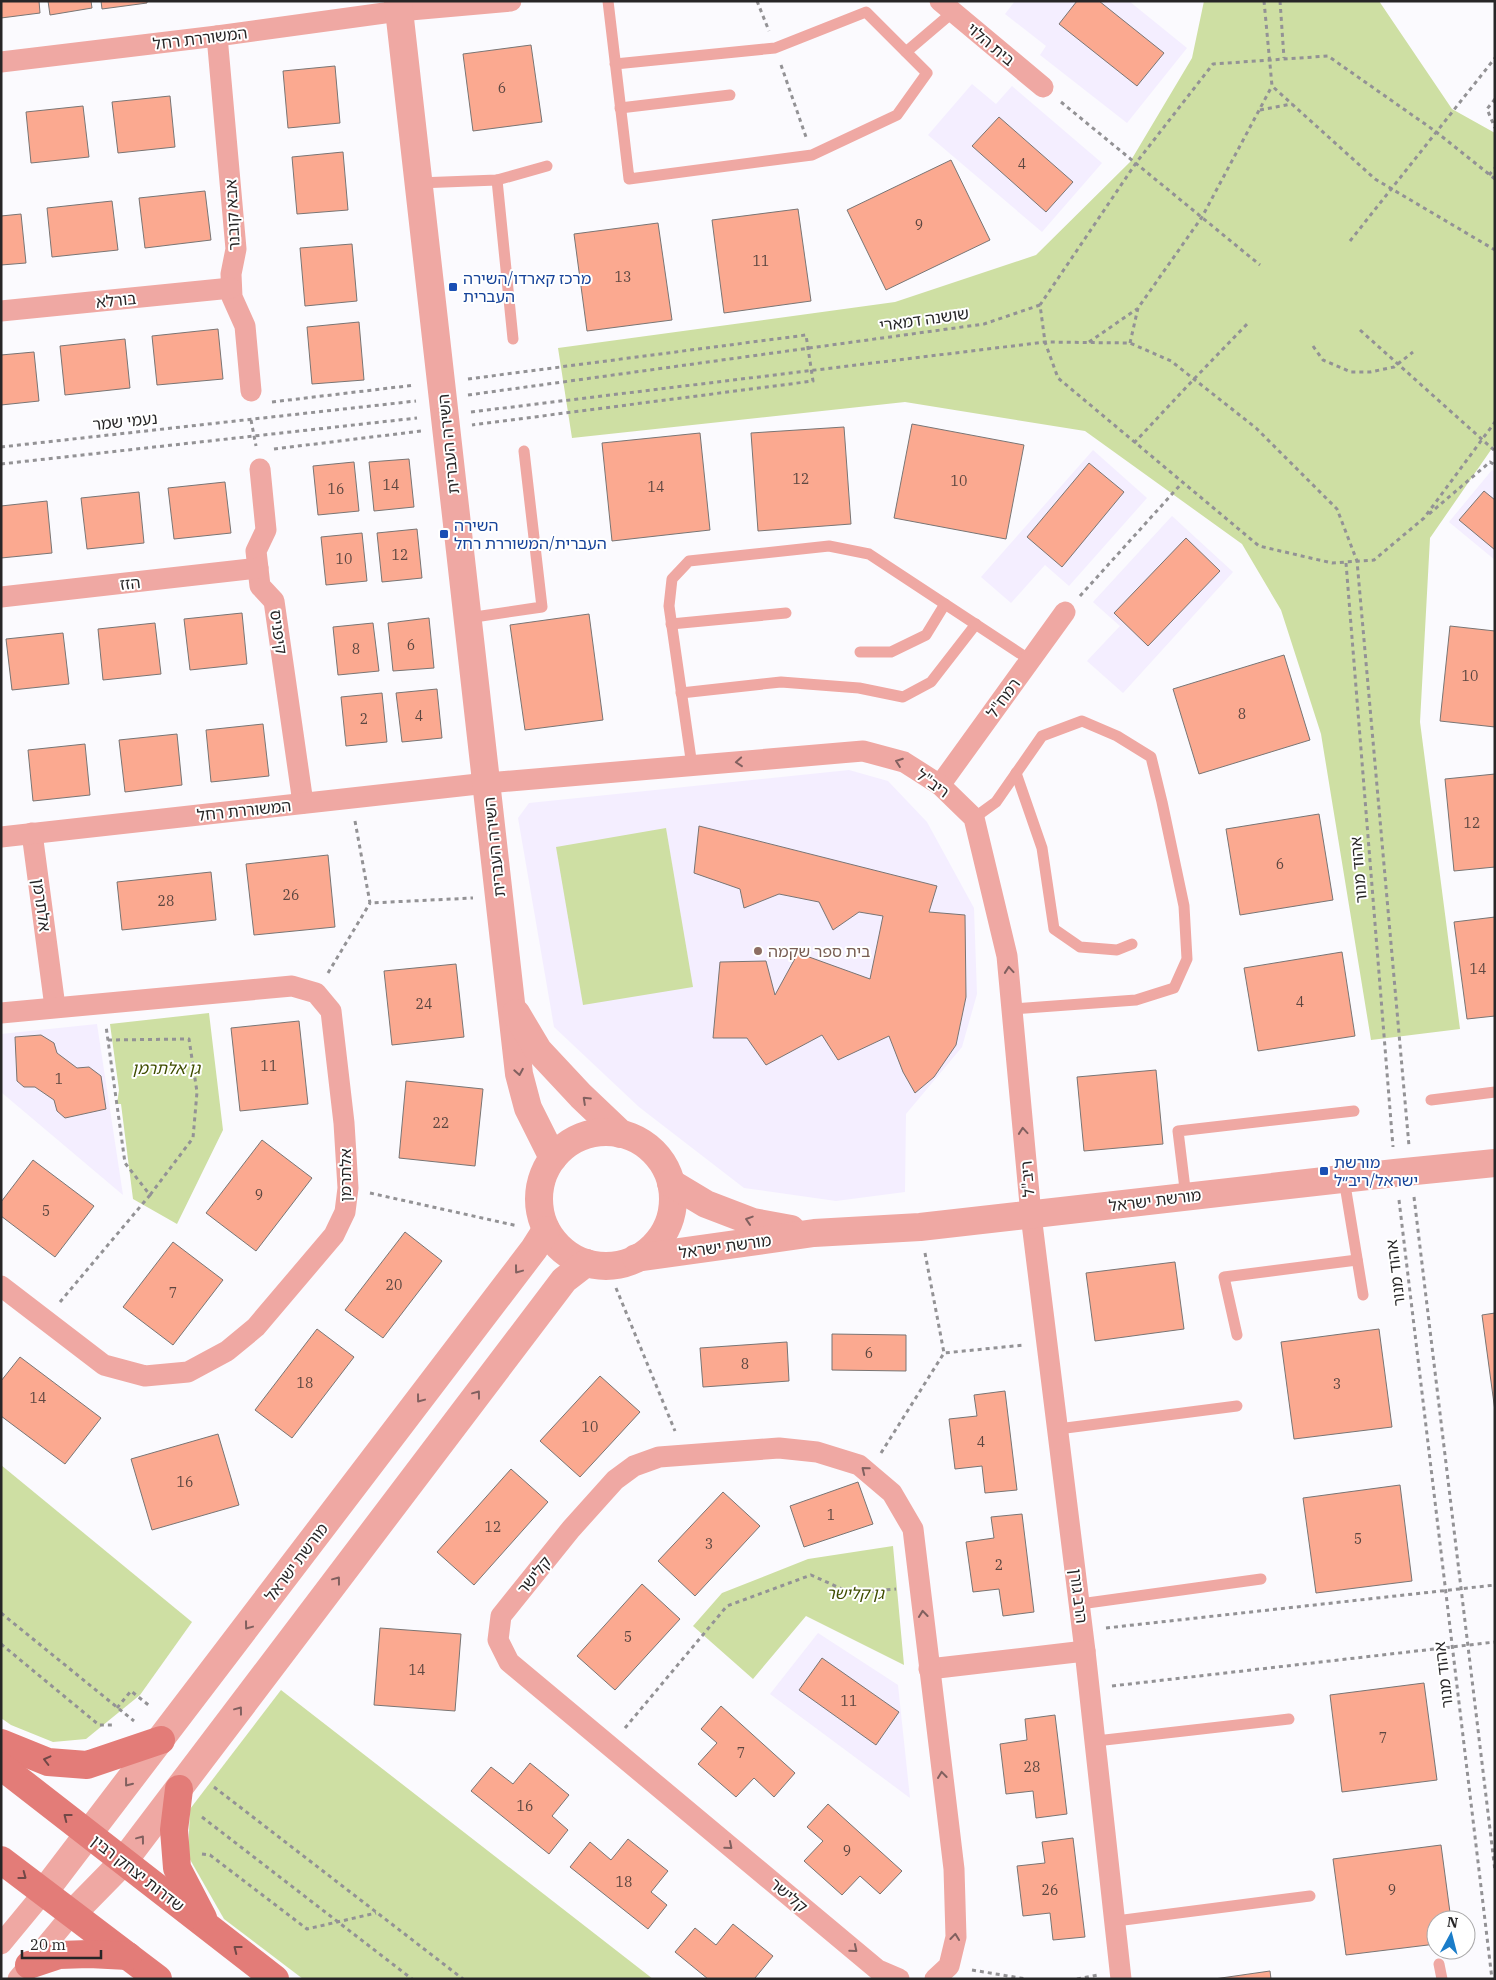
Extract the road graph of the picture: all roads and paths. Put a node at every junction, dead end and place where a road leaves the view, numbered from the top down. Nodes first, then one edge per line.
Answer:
1 (511, 1) edge
2 (608, 1) edge
3 (757, 1) edge
4 (1264, 1) edge
5 (1280, 1) edge
6 (399, 6) edge
7 (946, 7) edge
8 (217, 36) junction
9 (775, 48) junction
10 (906, 52) junction
11 (1284, 58) junction
12 (1495, 58) edge
13 (1270, 59) junction
14 (1, 62) edge
15 (616, 64) junction
16 (1272, 86) junction
17 (1043, 87) joint
18 (730, 96) dead end
19 (1495, 99) edge
20 (1292, 104) junction
21 (620, 108) junction
22 (1259, 110) junction
23 (1495, 128) edge
24 (1435, 131) junction
25 (812, 155) junction
26 (1136, 163) junction
27 (548, 166) dead end
28 (1495, 168) edge
29 (1489, 175) junction
30 (1495, 179) edge
31 (497, 180) junction
32 (418, 183) junction
33 (1391, 189) junction
34 (1202, 217) junction
35 (1350, 241) dead end
36 (1495, 250) edge
37 (1260, 265) dead end
38 (232, 288) junction
39 (1040, 306) junction
40 (1138, 308) junction
41 (1, 311) edge
42 (1249, 322) dead end
43 (1360, 330) dead end
44 (513, 340) dead end
45 (1045, 342) junction
46 (1088, 342) junction
47 (1130, 343) junction
48 (1312, 346) dead end
49 (809, 348) junction
50 (1413, 352) dead end
51 (1398, 364) junction
52 (811, 370) junction
53 (1194, 379) junction
54 (441, 382) junction
55 (468, 395) dead end
56 (251, 398) junction
57 (416, 401) dead end
58 (470, 412) dead end
59 (418, 418) dead end
60 (251, 420) junction
61 (1495, 422) edge
62 (446, 428) junction
63 (254, 436) junction
64 (1482, 441) junction
65 (1134, 443) junction
66 (1, 447) edge
67 (524, 451) dead end
68 (1495, 451) edge
69 (258, 460) junction
70 (1, 464) edge
71 (1495, 465) edge
72 (1182, 483) junction
73 (1424, 518) junction
74 (1357, 561) junction
75 (1346, 562) junction
76 (258, 568) junction
77 (1, 597) edge
78 (945, 604) junction
79 (1065, 612) joint
80 (786, 614) dead end
81 (468, 618) junction
82 (671, 624) junction
83 (976, 624) junction
84 (860, 652) dead end
85 (1030, 660) junction
86 (681, 693) junction
87 (692, 766) junction
88 (1016, 774) junction
89 (487, 783) junction
90 (940, 785) junction
91 (350, 798) junction
92 (303, 803) junction
93 (974, 818) junction
94 (32, 833) junction
95 (1, 837) edge
96 (499, 897) junction
97 (370, 903) junction
98 (1132, 944) dead end
99 (316, 993) junction
100 (103, 1003) junction
101 (55, 1007) junction
102 (512, 1007) junction
103 (1012, 1009) junction
104 (1, 1013) edge
105 (108, 1040) junction
106 (1495, 1092) edge
107 (1430, 1100) dead end
108 (1354, 1111) dead end
109 (621, 1134) junction
110 (552, 1158) junction
111 (1495, 1163) edge
112 (1395, 1173) junction
113 (1344, 1179) junction
114 (671, 1183) junction
115 (348, 1188) junction
116 (150, 1195) junction
117 (1186, 1197) junction
118 (1031, 1215) junction
119 (920, 1228) junction
120 (537, 1229) junction
121 (814, 1233) junction
122 (636, 1258) junction
123 (1357, 1260) junction
124 (586, 1263) junction
125 (1, 1286) edge
126 (616, 1288) dead end
127 (1363, 1295) dead end
128 (45, 1320) junction
129 (1237, 1335) dead end
130 (1047, 1342) junction
131 (944, 1353) junction
132 (1237, 1406) dead end
133 (1058, 1429) junction
134 (685, 1455) junction
135 (868, 1472) junction
136 (1261, 1579) dead end
137 (1495, 1585) edge
138 (920, 1586) junction
139 (1461, 1589) junction
140 (1446, 1590) junction
141 (1080, 1604) junction
142 (1, 1613) edge
143 (1084, 1641) junction
144 (1495, 1642) edge
145 (1, 1644) edge
146 (1468, 1645) junction
147 (1452, 1647) junction
148 (929, 1669) junction
149 (1089, 1688) junction
150 (117, 1708) junction
151 (1289, 1719) dead end
152 (118, 1725) dead end
153 (128, 1725) dead end
154 (167, 1732) junction
155 (1096, 1741) junction
156 (1, 1743) edge
157 (610, 1746) junction
158 (1, 1766) edge
159 (209, 1783) dead end
160 (178, 1789) junction
161 (203, 1808) dead end
162 (88, 1835) junction
163 (176, 1854) junction
164 (1, 1860) edge
165 (124, 1862) junction
166 (1495, 1871) edge
167 (44, 1892) junction
168 (1310, 1896) dead end
169 (377, 1913) junction
170 (72, 1914) junction
171 (1116, 1921) junction
172 (338, 1922) junction
173 (207, 1926) junction
174 (1, 1944) edge
175 (128, 1956) junction
176 (1440, 1964) dead end
177 (23, 1972) edge
178 (942, 1973) edge
179 (158, 1979) edge
180 (275, 1979) edge
181 (412, 1979) edge
182 (463, 1979) edge
183 (899, 1979) edge
184 (1026, 1979) edge
185 (1122, 1979) edge
186 (1442, 1979) edge
187 (1492, 1979) edge

1 - 6 street, המשוררת רחל
2 - 15 lane
3 - 9 path
4 - 13 path
5 - 11 path
6 - 8 street, המשוררת רחל
6 - 32 street, השירה העברית
7 - 10 lane
7 - 17 street, בית הלוי
8 - 14 street, המשוררת רחל
8 - 38 street, אבא קובנר
9 - 10 lane
9 - 15 lane
9 - 25 path
10 - 25 lane
11 - 13 path
11 - 24 path
12 - 24 path
13 - 16 path
13 - 26 path
15 - 21 lane
16 - 20 path
16 - 22 path
17 - 26 path
18 - 21 lane
19 - 23 path
20 - 22 path
20 - 33 path
21 - 25 lane
22 - 34 path
24 - 29 path
24 - 33 path
26 - 34 path
26 - 39 path
27 - 31 lane
28 - 29 path
29 - 30 path
31 - 32 lane
31 - 44 lane
32 - 54 street, השירה העברית
33 - 35 path
33 - 36 path
34 - 37 path
34 - 40 path
38 - 41 street, בורלא
38 - 56 street, אבא קובנר
39 - 45 path
39 - 49 path, שושנה דמארי
40 - 46 path
40 - 47 path
42 - 53 path
43 - 51 path
45 - 46 path
45 - 52 path
45 - 65 path
46 - 47 path
47 - 53 path
48 - 51 path
49 - 52 path
49 - 54 path
49 - 55 path, שושנה דמארי
50 - 51 path
51 - 64 path
52 - 58 path
52 - 62 path
53 - 65 path
53 - 74 path
54 - 56 path
54 - 62 street, השירה העברית
56 - 60 path
57 - 60 path, נעמי שמר
59 - 63 path
60 - 63 path
60 - 66 path, נעמי שמר
61 - 64 path
62 - 69 path
62 - 81 street, השירה העברית
63 - 69 path
63 - 70 path
64 - 68 path
64 - 73 path
65 - 72 path
67 - 81 lane
69 - 76 street, קיפניס
71 - 73 path
72 - 75 path
72 - 79 path
73 - 74 path
74 - 75 path
74 - 112 path
75 - 112 path, אהוד מנור
76 - 77 street, הזז
76 - 92 street, קיפניס
78 - 82 lane
78 - 83 lane
78 - 84 lane
79 - 85 street, רמח"ל
80 - 82 lane
81 - 89 street, השירה העברית
82 - 86 lane
83 - 85 lane
83 - 86 lane
85 - 90 street, רמח"ל
86 - 87 lane
87 - 89 street, ריב"ל
90 -> 87 street, ריב"ל
88 - 93 lane
88 - 98 lane
88 - 103 lane
89 - 91 street, המשוררת רחל
89 - 96 street, השירה העברית
90 - 93 street, ריב"ל
91 - 92 street, המשוררת רחל
91 - 97 path
92 - 94 street, המשוררת רחל
103 -> 93 street, ריב"ל
94 - 95 street, המשוררת רחל
94 - 101 street, אלתרמן
96 - 97 path
96 - 102 street, השירה העברית
97 - 99 path
99 - 100 street
99 - 115 street, אלתרמן
100 - 101 street
100 - 105 path
101 - 104 street
109 -> 102 street, השירה העברית
102 -> 110 street, השירה העברית
118 -> 103 street, ריב"ל
105 - 116 path
105 - 116 path
106 - 107 lane
108 - 117 lane
109 - 110 street
109 - 114 street
110 - 120 street
111 - 112 street, מורשת ישראל
112 - 113 street, מורשת ישראל
112 - 139 path
112 - 140 path, אהוד מנור
113 - 117 street, מורשת ישראל
113 - 123 lane
121 -> 114 street, מורשת ישראל
114 - 122 street
115 - 120 path
115 - 128 street, אלתרמן
116 - 128 path
117 - 118 street, מורשת ישראל
118 - 119 street, מורשת ישראל
118 - 130 street, הרב גורן
119 - 121 street, מורשת ישראל
119 - 131 path
120 - 124 street
120 -> 154 street, מורשת ישראל
121 - 122 street, מורשת ישראל
122 - 124 street
123 - 127 lane
123 - 129 lane
160 -> 124 street
125 - 128 street, אלתרמן
126 - 134 path
130 - 131 path
130 - 133 street, הרב גורן
131 - 135 path
132 - 133 lane
133 - 141 street, הרב גורן
135 -> 134 street, קלישר
134 - 157 street, קלישר
135 - 138 street, קלישר
136 - 141 lane
137 - 139 path
148 -> 138 street, קלישר
138 - 157 path
139 - 140 path
139 - 146 path
140 - 143 path
140 - 147 path, אהוד מנור
141 - 143 street, הרב גורן
142 - 150 path
143 - 148 street
143 - 149 street, הרב גורן
144 - 146 path
145 - 152 path
146 - 147 path
146 - 166 path
147 - 149 path
147 - 187 path, אהוד מנור
178 -> 148 street, קלישר
149 - 155 street, הרב גורן
150 - 153 path
150 - 154 path
151 - 155 lane
154 -> 156 main road
154 -> 162 street, מורשת ישראל
155 - 171 street, הרב גורן
157 -> 183 street, קלישר
162 -> 158 main road, שדרות יצחק רבין
159 - 169 path
160 - 163 main road
165 -> 160 street
161 - 172 path
162 - 165 main road, שדרות יצחק רבין
162 - 167 street, מורשת ישראל
163 - 172 path
163 - 173 main road
164 -> 167 main road
165 - 170 street
165 - 173 main road, שדרות יצחק רבין
167 - 170 main road
167 - 174 street
168 - 171 lane
169 - 172 path
169 - 182 path
170 - 175 main road
170 - 177 street
171 - 185 street, הרב גורן
172 - 181 path
180 -> 173 main road, שדרות יצחק רבין
175 - 177 main road
175 - 179 main road
176 - 186 lane
178 - 184 path

